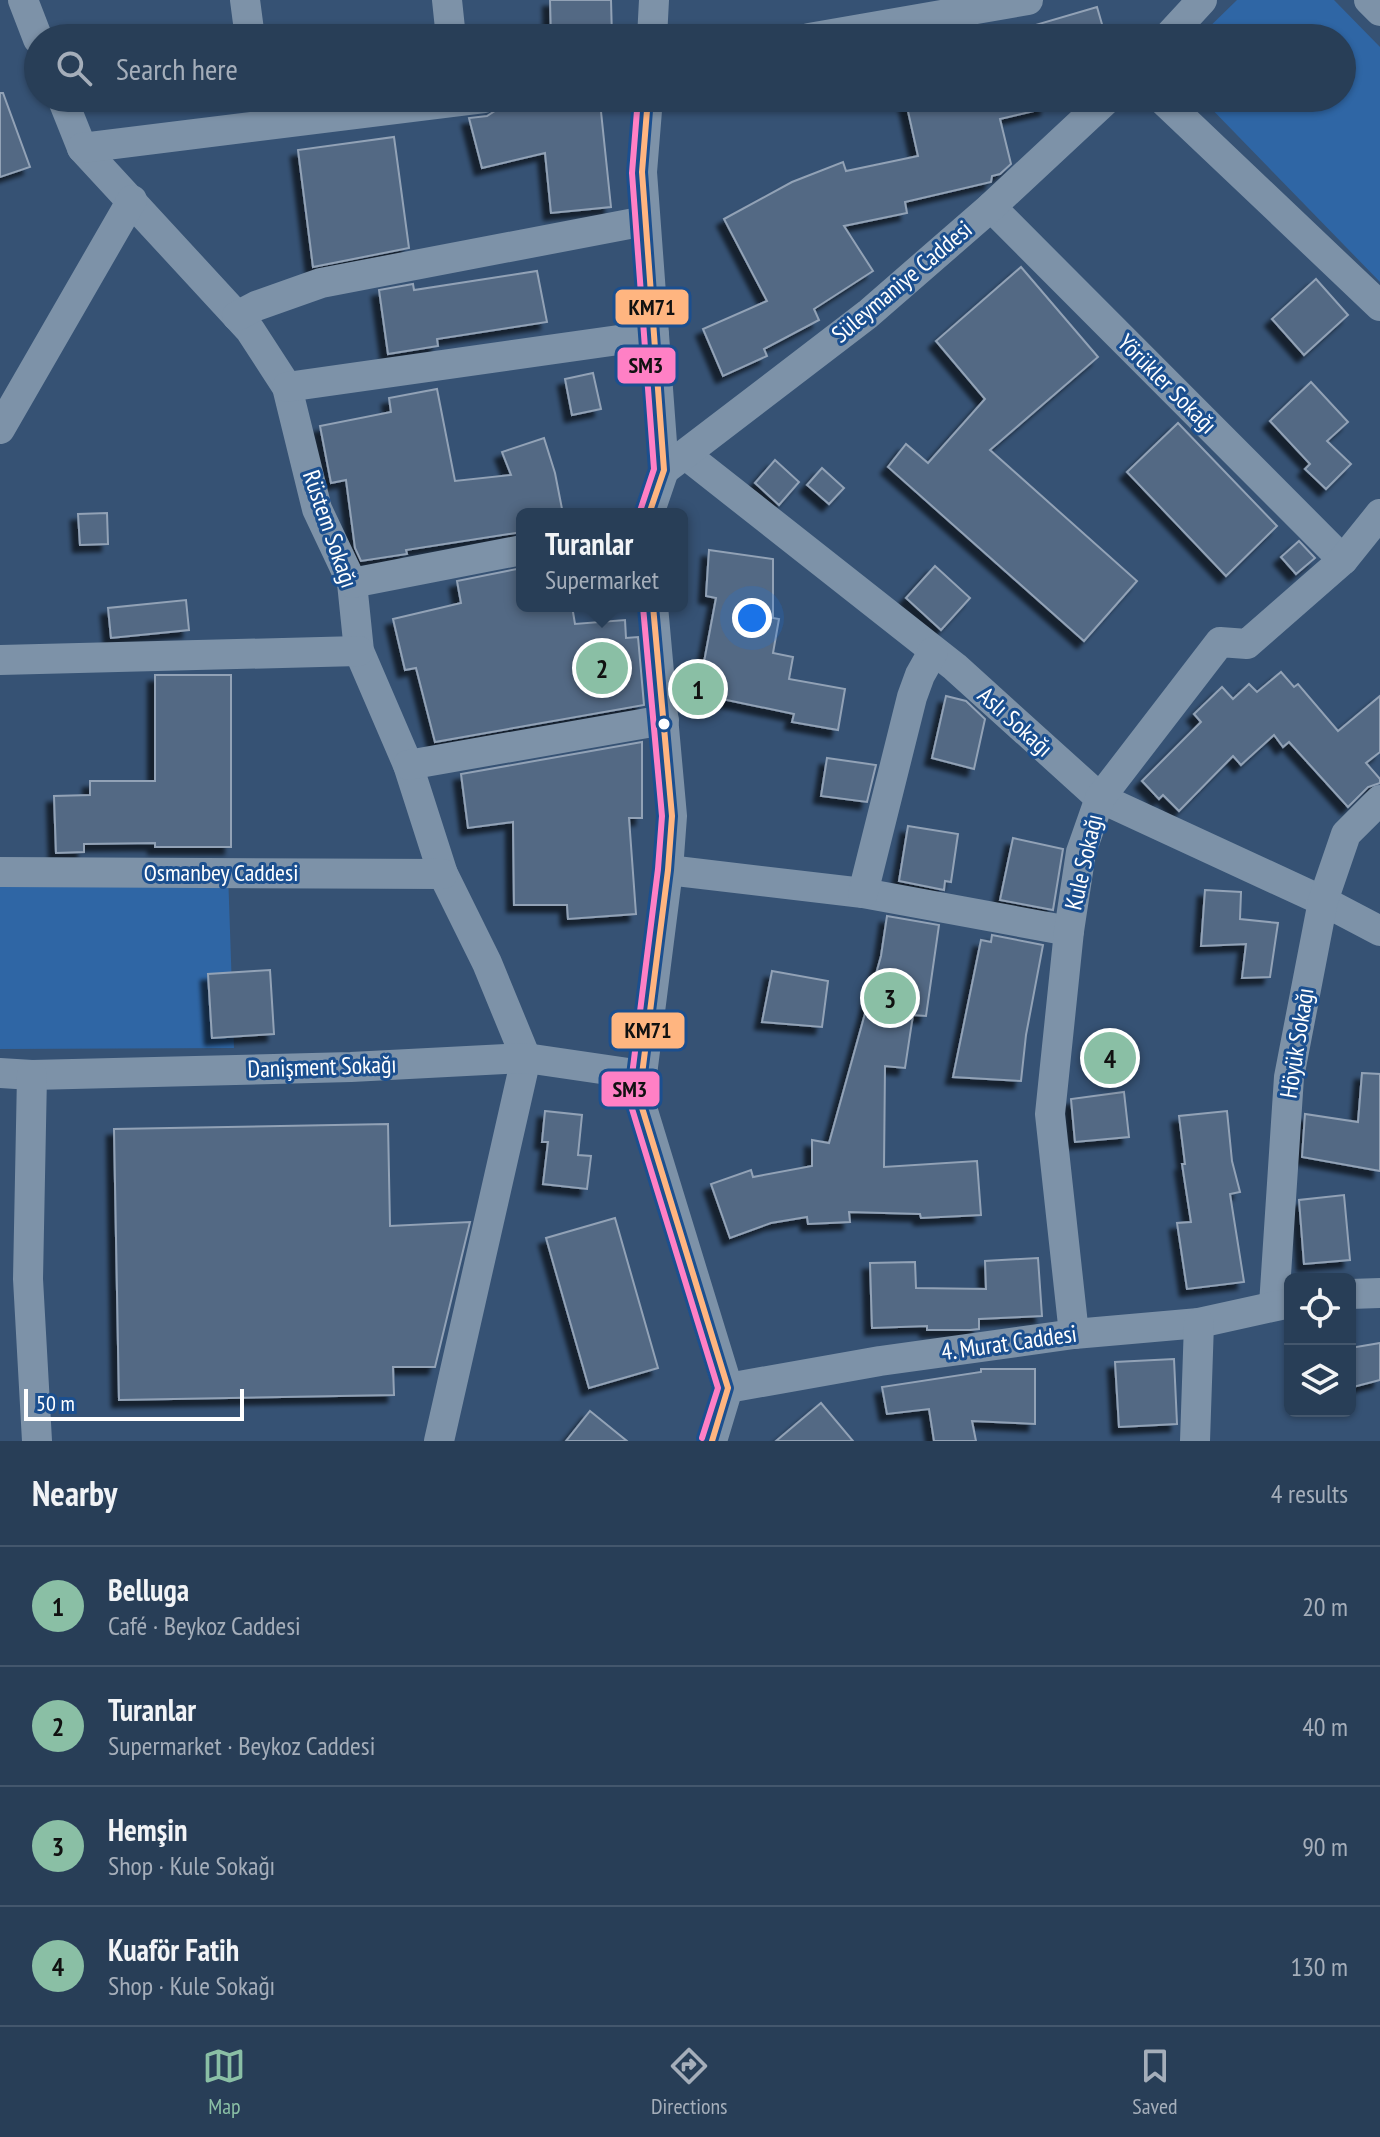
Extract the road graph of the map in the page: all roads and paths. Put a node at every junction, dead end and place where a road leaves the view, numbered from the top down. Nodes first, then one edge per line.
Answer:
1 (23, 0) edge
2 (245, 0) edge
3 (447, 0) edge
4 (654, 0) edge
5 (1028, 0) edge
6 (1369, 0) edge
7 (1194, 3) edge
8 (1380, 11) edge
9 (32, 24) edge
10 (248, 24) edge
11 (450, 24) edge
12 (653, 24) edge
13 (890, 24) edge
14 (1178, 24) edge
15 (68, 112) edge
16 (260, 112) edge
17 (647, 112) edge
18 (1093, 112) edge
19 (1176, 112) edge
20 (82, 148) junction
21 (132, 200) junction
22 (991, 207) junction
23 (645, 221) junction
24 (1380, 306) edge
25 (237, 316) junction
26 (654, 335) junction
27 (287, 387) junction
28 (3, 411) edge
29 (675, 463) junction
30 (652, 508) edge
31 (1380, 514) edge
32 (516, 551) edge
33 (1343, 560) junction
34 (352, 583) junction
35 (654, 612) edge
36 (359, 651) junction
37 (933, 652) junction
38 (0, 660) edge
39 (664, 720) junction
40 (408, 765) junction
41 (1100, 798) junction
42 (1380, 800) edge
43 (668, 870) junction
44 (0, 872) edge
45 (443, 874) junction
46 (863, 893) junction
47 (1323, 901) junction
48 (1069, 931) junction
49 (1380, 931) edge
50 (526, 1058) junction
51 (0, 1073) edge
52 (32, 1075) junction
53 (642, 1075) junction
54 (14, 1279) edge
55 (1380, 1293) edge
56 (1356, 1294) edge
57 (1282, 1304) edge
58 (1199, 1323) junction
59 (1074, 1334) junction
60 (728, 1388) junction
61 (37, 1441) edge
62 (439, 1441) edge
63 (712, 1441) edge
64 (1195, 1441) edge

1 - 9 street
2 - 10 street
3 - 11 street
4 - 12 street
5 - 13 street
6 - 8 street
7 - 14 street
15 - 20 street, Rüstem Sokağı
16 - 20 street
17 - 23 street
18 - 22 street, Süleymaniye Caddesi
19 - 24 street
20 - 21 street, Rüstem Sokağı
21 - 25 street, Rüstem Sokağı
21 - 28 street
22 - 29 street, Süleymaniye Caddesi
22 - 33 street, Yörükler Sokağı
23 - 25 street
23 - 26 street
25 - 27 street, Rüstem Sokağı
26 - 27 street
26 - 29 street
27 - 34 street, Rüstem Sokağı
29 - 30 street
29 - 37 street, Aslı Sokağı
31 - 33 street, Kule Sokağı
32 - 34 street
33 - 41 street, Kule Sokağı
34 - 36 street, Rüstem Sokağı
35 - 39 street
36 - 38 street
36 - 40 street, Rüstem Sokağı
37 - 41 street, Aslı Sokağı
37 - 46 street
39 - 40 street
39 - 43 street
40 - 45 street, Rüstem Sokağı
41 - 47 street, Aslı Sokağı
41 - 48 street, Kule Sokağı
42 - 47 street, Höyük Sokağı
43 - 46 street
43 - 53 street
44 - 45 street, Osmanbey Caddesi
45 - 50 street, Rüstem Sokağı
46 - 48 street
47 - 49 street, Aslı Sokağı
47 - 57 street, Höyük Sokağı
48 - 59 street, Kule Sokağı
50 - 52 street, Danişment Sokağı
50 - 53 street, Danişment Sokağı
50 - 62 street
51 - 52 street, Danişment Sokağı
52 - 54 street
53 - 60 street
54 - 61 street
55 - 56 street
57 - 58 street, 4. Murat Caddesi
58 - 59 street, 4. Murat Caddesi
58 - 64 street
59 - 60 street, 4. Murat Caddesi
60 - 63 street

